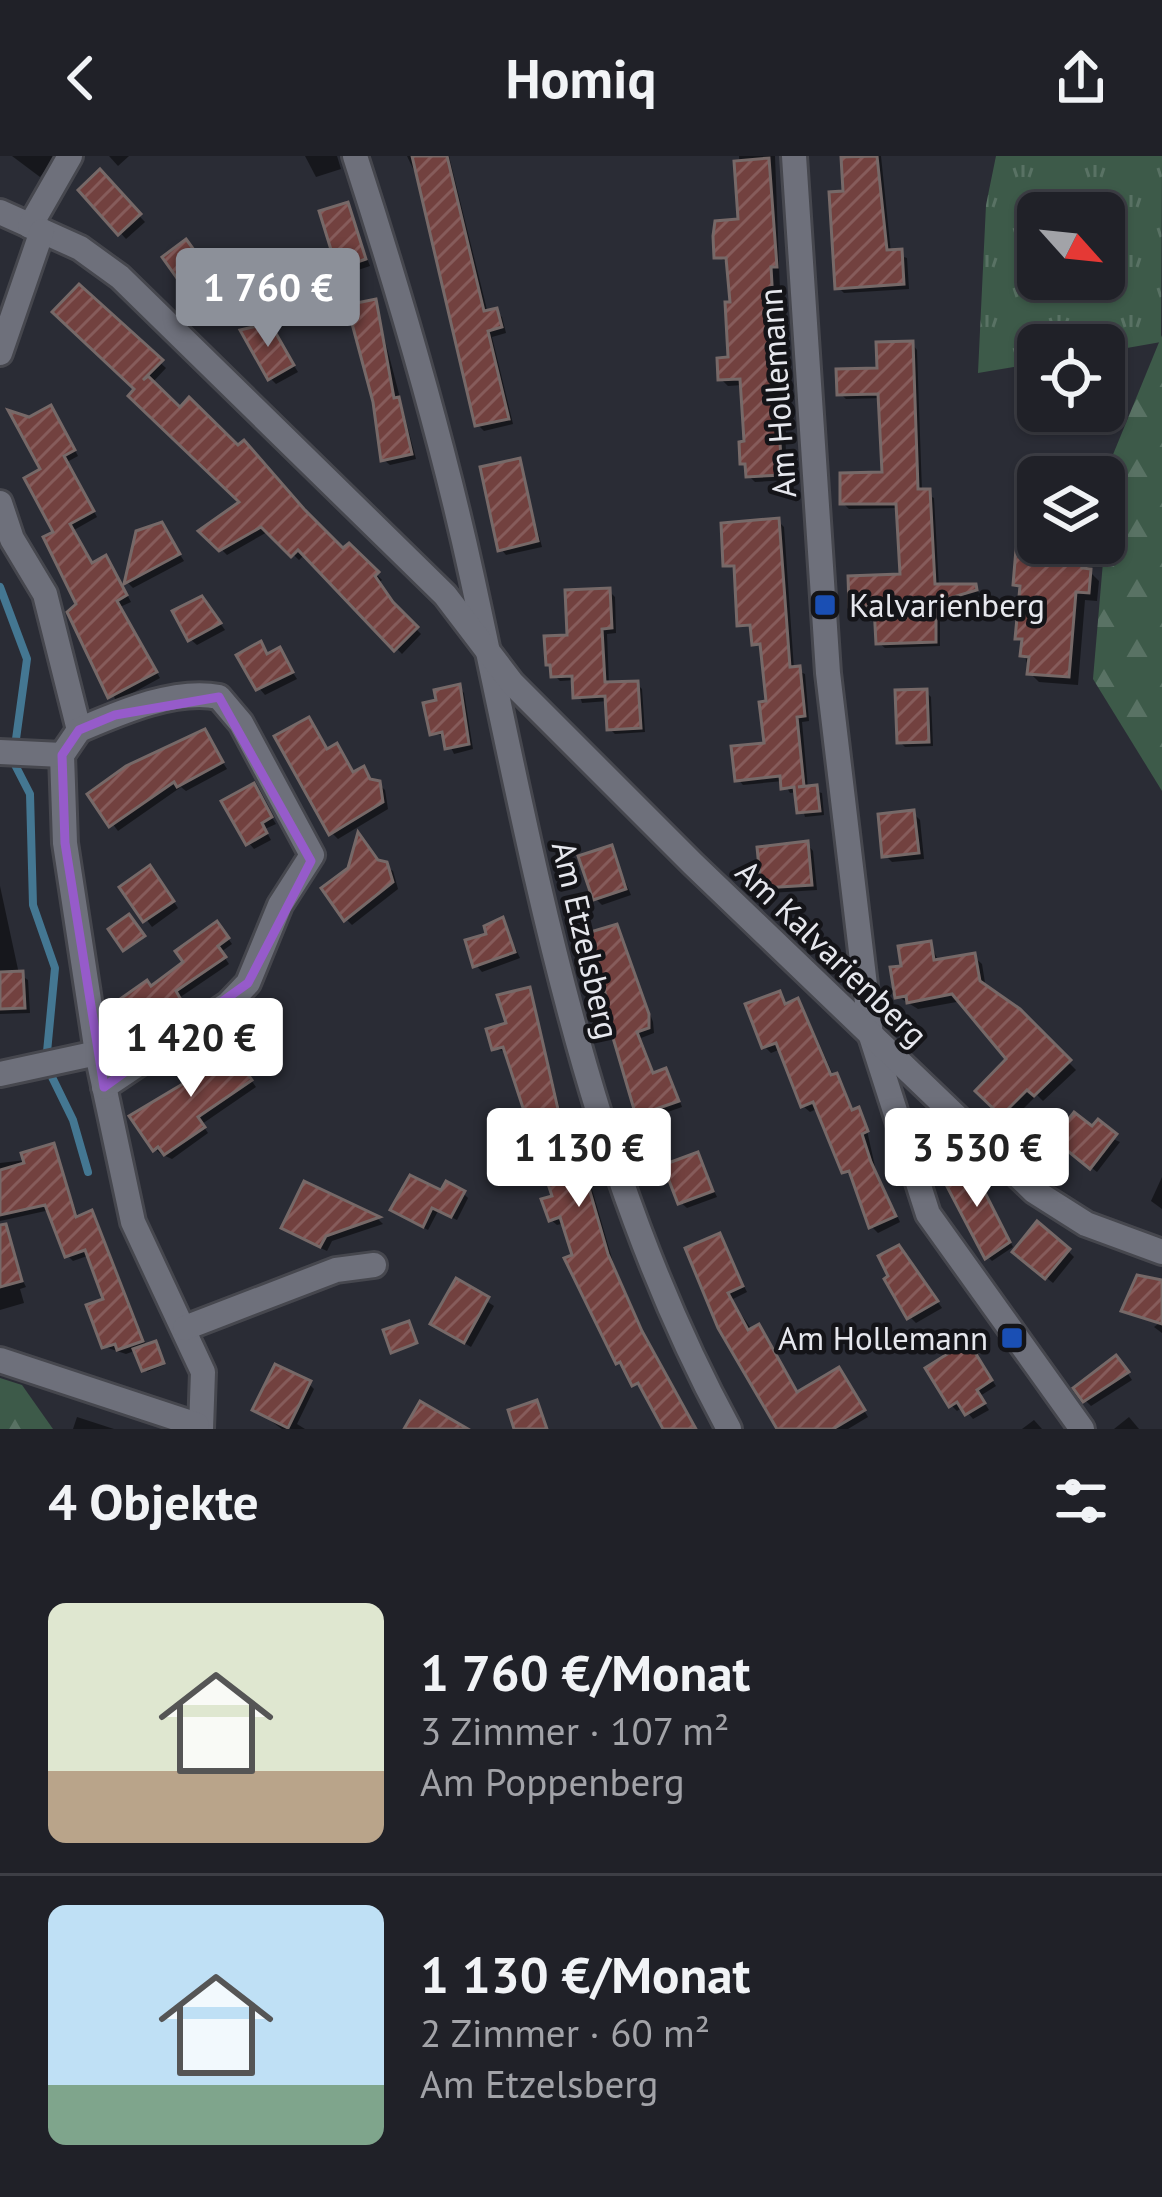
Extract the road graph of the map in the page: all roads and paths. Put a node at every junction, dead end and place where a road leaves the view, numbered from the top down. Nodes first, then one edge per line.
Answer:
1 (70, 156) edge
2 (355, 156) edge
3 (794, 156) edge
4 (0, 212) edge
5 (36, 228) junction
6 (0, 353) edge
7 (0, 503) edge
8 (488, 656) junction
9 (80, 730) junction
10 (0, 752) edge
11 (62, 755) junction
12 (871, 1036) junction
13 (97, 1053) junction
14 (0, 1074) edge
15 (104, 1087) junction
16 (1162, 1252) edge
17 (374, 1265) dead end
18 (185, 1328) junction
19 (0, 1360) edge
20 (199, 1427) edge
21 (730, 1429) edge
22 (1082, 1429) edge

1 - 5 street
2 - 8 street, Am Etzelsberg
3 - 12 street, Am Hollemann
4 - 5 street
5 - 6 street
5 - 8 street
7 - 9 street
8 - 12 street, Am Kalvarienberg
8 - 21 street, Am Etzelsberg
9 - 11 street
9 - 15 street
10 - 11 street
11 - 13 street
12 - 16 street, Am Kalvarienberg
12 - 22 street, Am Hollemann
13 - 14 street
13 - 15 street
15 - 18 street
17 - 18 street
18 - 20 street
19 - 20 street

